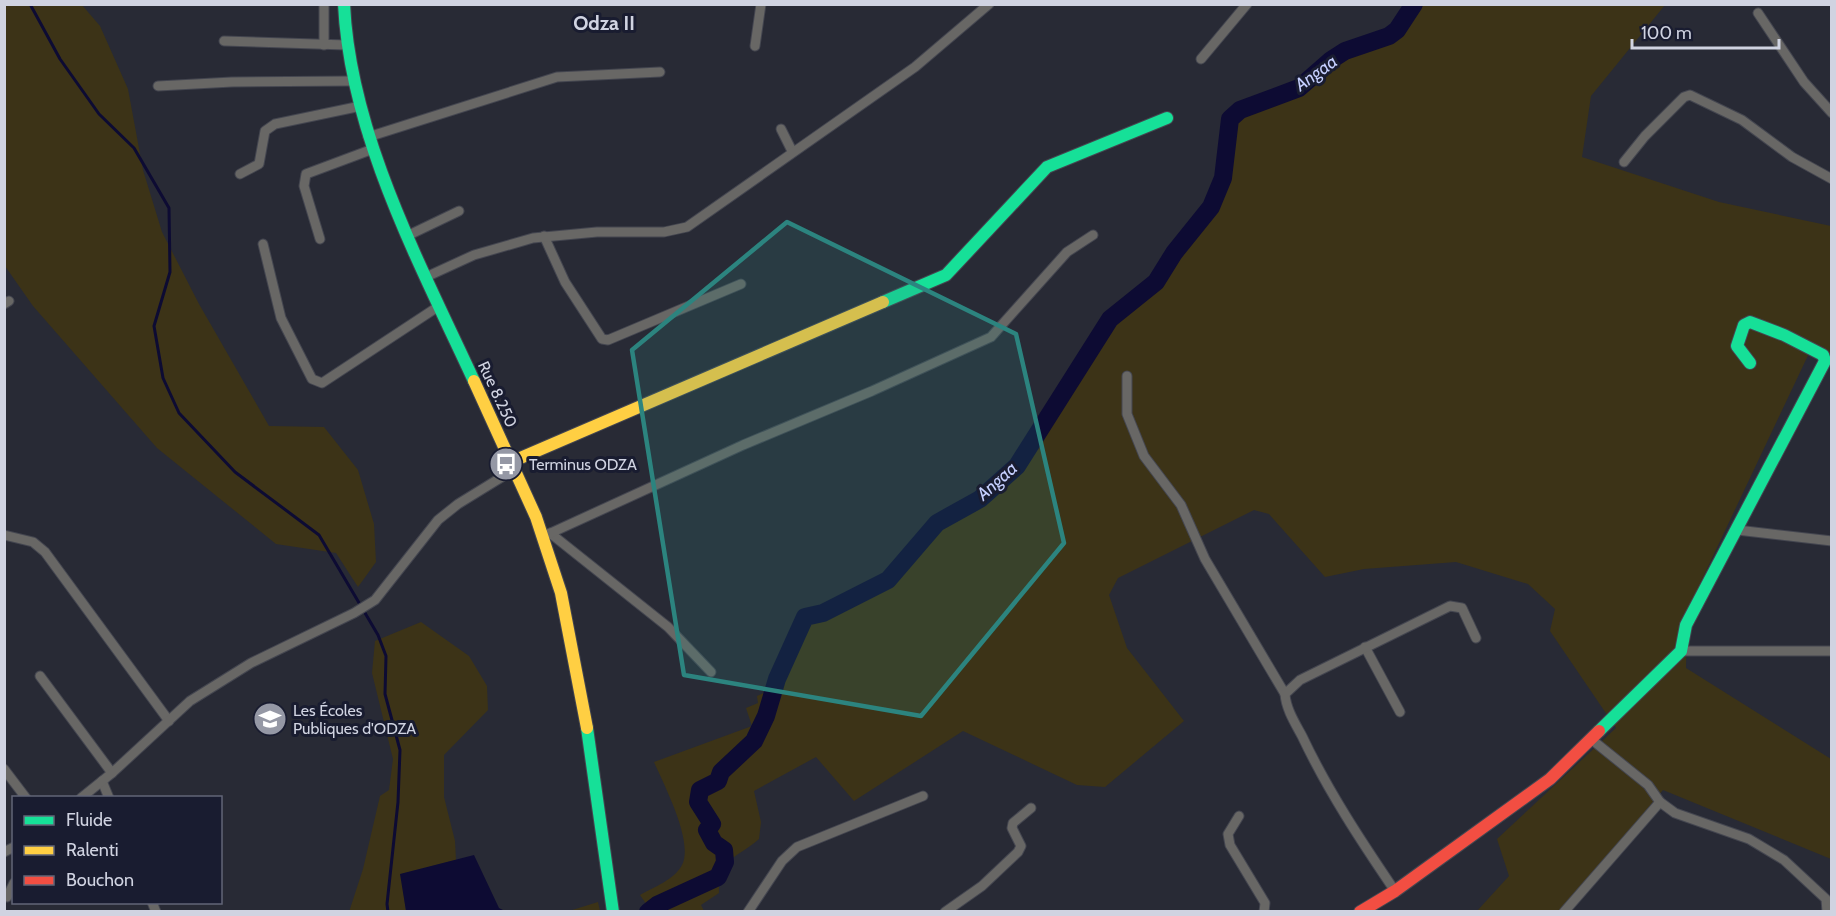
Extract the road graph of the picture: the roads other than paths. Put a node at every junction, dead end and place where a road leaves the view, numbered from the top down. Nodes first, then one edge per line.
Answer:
1 (324, 4) edge
2 (344, 4) edge
3 (761, 4) edge
4 (989, 4) edge
5 (1247, 4) edge
6 (1758, 13) dead end
7 (224, 41) dead end
8 (324, 45) junction
9 (346, 45) junction
10 (755, 46) dead end
11 (1201, 59) dead end
12 (660, 72) dead end
13 (354, 81) junction
14 (158, 86) dead end
15 (361, 106) junction
16 (1832, 113) edge
17 (1167, 118) dead end
18 (781, 129) dead end
19 (370, 143) junction
20 (792, 151) junction
21 (1624, 162) dead end
22 (240, 174) dead end
23 (1832, 179) edge
24 (459, 211) dead end
25 (409, 235) junction
26 (1093, 235) dead end
27 (544, 236) junction
28 (320, 239) dead end
29 (263, 244) dead end
30 (426, 277) junction
31 (741, 284) dead end
32 (439, 306) junction
33 (1750, 363) dead end
34 (1127, 376) dead end
35 (513, 465) junction
36 (1737, 530) junction
37 (4, 534) edge
38 (546, 535) junction
39 (1832, 541) edge
40 (1476, 638) dead end
41 (1365, 647) junction
42 (1681, 651) junction
43 (1832, 651) edge
44 (711, 672) dead end
45 (40, 676) dead end
46 (1285, 694) junction
47 (1400, 712) dead end
48 (169, 721) junction
49 (1591, 739) junction
50 (4, 769) edge
51 (112, 773) junction
52 (102, 781) junction
53 (24, 796) edge
54 (83, 796) edge
55 (108, 796) edge
56 (923, 796) dead end
57 (1659, 802) junction
58 (1031, 808) dead end
59 (1239, 816) dead end
60 (12, 887) edge
61 (1395, 891) junction
62 (7, 897) dead end
63 (613, 912) edge
64 (748, 912) edge
65 (945, 912) edge
66 (1264, 912) edge
67 (1360, 912) edge
68 (1564, 912) edge
69 (1827, 912) edge

1 - 8 street
2 - 9 main road, Rue 8.250
3 - 10 street
4 - 20 street
5 - 11 street
6 - 16 street
7 - 8 street
8 - 9 street
9 - 13 main road, Rue 8.250
12 - 19 street
13 - 14 street
13 - 15 main road, Rue 8.250
15 - 19 main road, Rue 8.250
15 - 22 street
17 - 35 main road
18 - 20 street
19 - 25 main road, Rue 8.250
19 - 28 street
20 - 27 street
21 - 23 street
24 - 25 street
25 - 30 main road, Rue 8.250
26 - 38 street
27 - 30 street
27 - 31 street
29 - 32 street
30 - 32 main road, Rue 8.250
32 - 35 main road, Rue 8.250
33 - 36 main road
34 - 46 street
35 - 38 main road, Rue 8.250
35 - 48 street
36 - 39 street
36 - 42 main road
37 - 48 street
38 - 44 street
38 - 63 main road, Rue 8.250
40 - 41 street
41 - 46 street
41 - 47 street
42 - 43 street
42 - 49 main road
45 - 51 street
46 - 61 street
48 - 51 street
49 - 57 street
49 - 61 main road
50 - 53 street
51 - 52 street
52 - 54 street
52 - 55 street
56 - 64 street
57 - 68 street
57 - 69 street
58 - 65 street
59 - 66 street
60 - 62 street
61 - 67 main road

